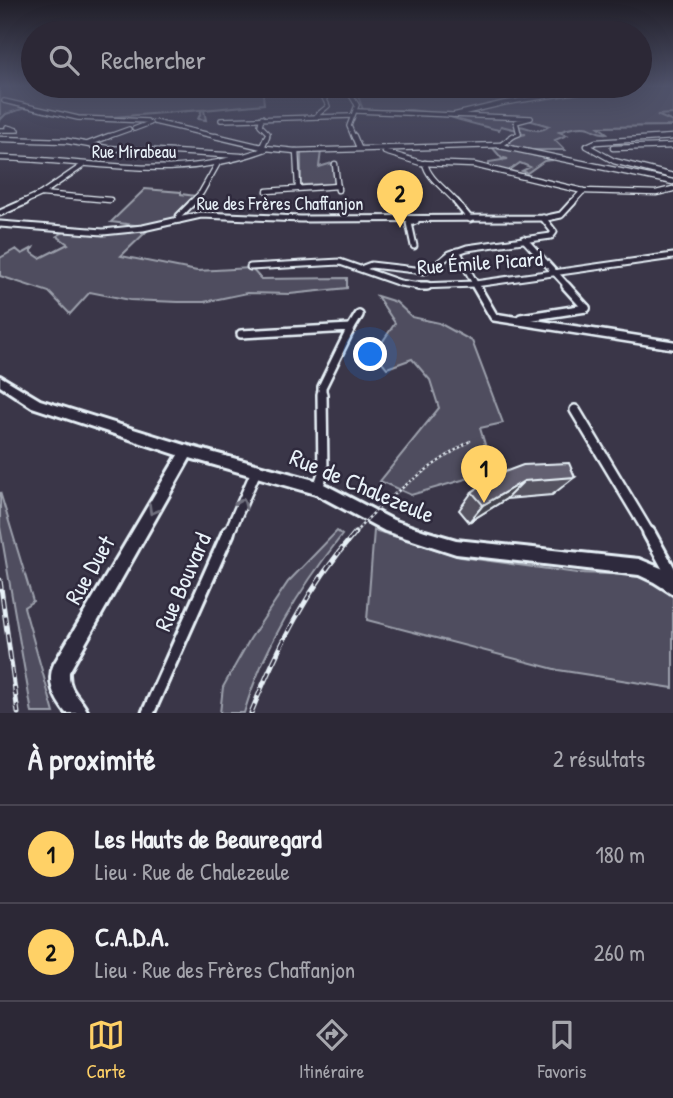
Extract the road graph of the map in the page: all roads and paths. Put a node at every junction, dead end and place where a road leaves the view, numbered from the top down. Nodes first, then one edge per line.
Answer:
1 (89, 119) edge
2 (231, 119) edge
3 (261, 119) edge
4 (350, 119) edge
5 (524, 119) edge
6 (221, 120) dead end
7 (150, 122) junction
8 (7, 127) dead end
9 (0, 130) edge
10 (673, 138) edge
11 (0, 139) edge
12 (87, 144) junction
13 (499, 145) junction
14 (673, 146) edge
15 (264, 148) junction
16 (359, 148) junction
17 (613, 148) dead end
18 (383, 150) junction
19 (296, 151) junction
20 (228, 155) junction
21 (245, 156) junction
22 (0, 158) edge
23 (232, 160) junction
24 (218, 163) junction
25 (425, 163) junction
26 (335, 164) dead end
27 (82, 166) junction
28 (673, 176) edge
29 (673, 182) edge
30 (298, 188) junction
31 (673, 189) edge
32 (267, 191) dead end
33 (583, 191) junction
34 (661, 192) junction
35 (41, 194) junction
36 (673, 197) edge
37 (110, 200) dead end
38 (0, 213) edge
39 (419, 218) junction
40 (543, 218) junction
41 (470, 219) junction
42 (179, 220) junction
43 (0, 224) edge
44 (524, 239) junction
45 (414, 246) dead end
46 (457, 251) junction
47 (673, 256) edge
48 (250, 267) dead end
49 (363, 268) junction
50 (554, 274) junction
51 (475, 284) junction
52 (359, 315) dead end
53 (515, 319) junction
54 (351, 328) junction
55 (241, 334) dead end
56 (673, 345) edge
57 (0, 380) edge
58 (575, 410) dead end
59 (187, 451) junction
60 (257, 469) junction
61 (318, 488) junction
62 (671, 585) edge
63 (79, 713) edge
64 (148, 713) edge

1 - 7 street
2 - 6 street
3 - 15 street
4 - 16 street
5 - 13 street
7 - 12 street
7 - 15 street
8 - 9 street
10 - 28 street
11 - 12 street
12 - 20 street
13 - 18 street
13 - 29 street
14 - 17 street
15 - 19 street
15 - 21 street, Rue Mirabeau
16 - 18 street
16 - 19 street
18 - 25 street
19 - 30 street
20 - 21 street
20 - 23 street
21 - 23 street, Rue Mirabeau
22 - 27 street, Rue Mirabeau
23 - 24 street, Rue Mirabeau
24 - 27 street, Rue Mirabeau
24 - 42 street
25 - 33 street
25 - 41 street
26 - 30 street
27 - 35 street
30 - 32 street
31 - 34 street
33 - 34 street
33 - 40 street, Rue des Frères Chaffanjon
34 - 36 street
35 - 37 street
35 - 38 street
39 - 41 street, Rue des Frères Chaffanjon
39 - 42 street, Rue des Frères Chaffanjon
39 - 45 street
40 - 41 street, Rue des Frères Chaffanjon
40 - 44 street
42 - 43 street, Rue des Frères Chaffanjon
44 - 46 street
44 - 50 street
46 - 49 street
46 - 51 street
47 - 50 street, Rue Émile Picard
48 - 49 street, Rue Émile Picard
49 - 51 street, Rue Émile Picard
50 - 51 street, Rue Émile Picard
50 - 53 street
51 - 53 street
52 - 54 street
53 - 56 street
54 - 55 street
54 - 61 street
57 - 59 street, Rue de Chalezeule
58 - 62 street
59 - 60 street, Rue de Chalezeule
59 -> 63 street, Rue Duet
60 - 61 street, Rue de Chalezeule
64 -> 60 street, Rue Bouvard
61 - 62 street, Rue de Chalezeule

